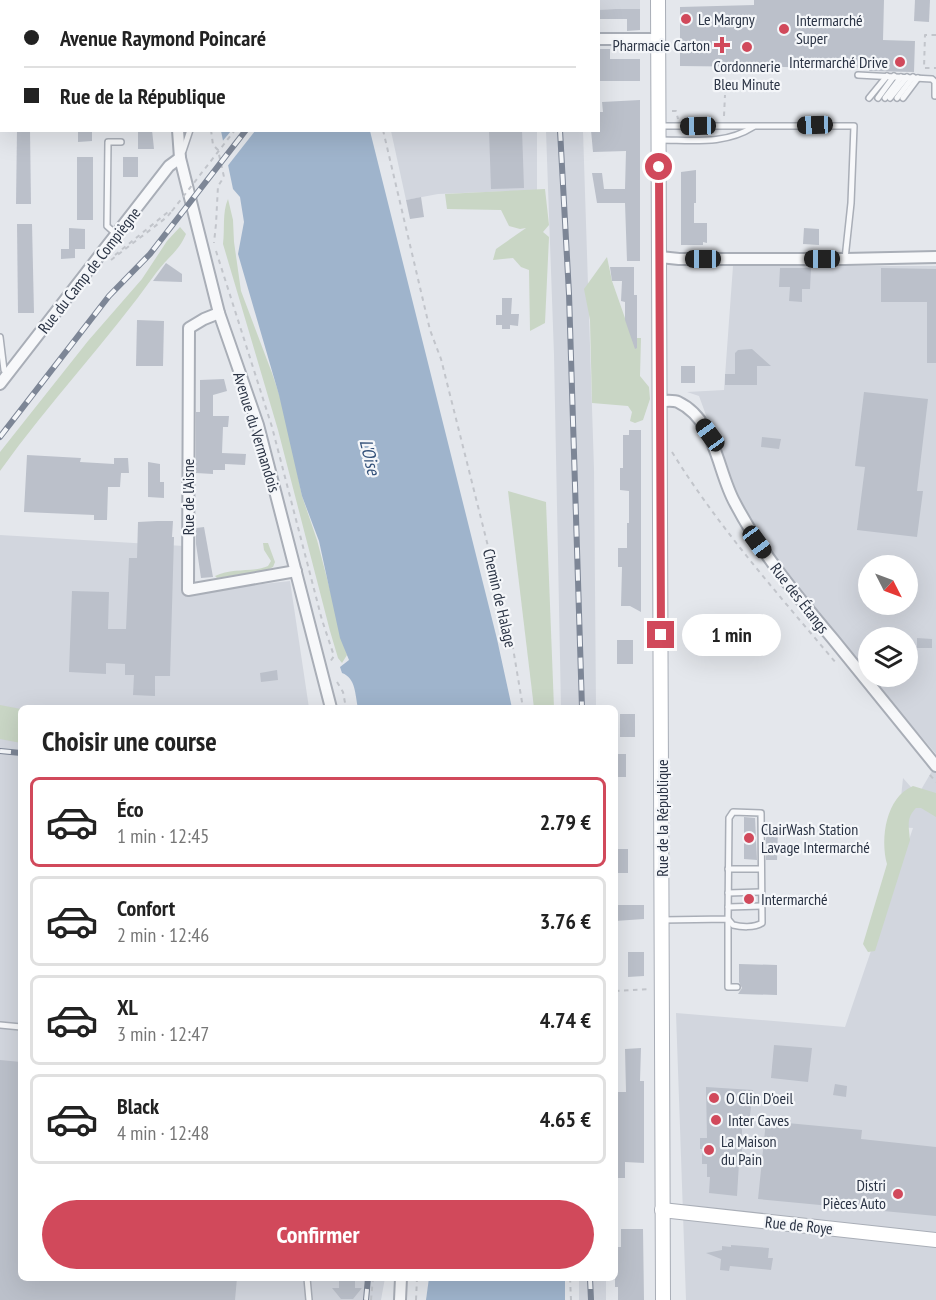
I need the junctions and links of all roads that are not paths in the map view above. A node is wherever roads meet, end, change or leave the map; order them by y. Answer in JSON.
{"nodes":[{"id":1,"x":658,"y":0,"type":"edge"},
{"id":2,"x":600,"y":39,"type":"edge"},
{"id":3,"x":658,"y":39,"type":"junction"},
{"id":4,"x":858,"y":75,"type":"dead end"},
{"id":5,"x":887,"y":76,"type":"junction"},
{"id":6,"x":907,"y":77,"type":"junction"},
{"id":7,"x":936,"y":96,"type":"edge"},
{"id":8,"x":869,"y":98,"type":"dead end"},
{"id":9,"x":878,"y":98,"type":"dead end"},
{"id":10,"x":753,"y":127,"type":"junction"},
{"id":11,"x":178,"y":132,"type":"edge"},
{"id":12,"x":189,"y":132,"type":"edge"},
{"id":13,"x":659,"y":133,"type":"junction"},
{"id":14,"x":121,"y":142,"type":"dead end"},
{"id":15,"x":180,"y":158,"type":"junction"},
{"id":16,"x":116,"y":234,"type":"junction"},
{"id":17,"x":660,"y":257,"type":"junction"},
{"id":18,"x":936,"y":257,"type":"edge"},
{"id":19,"x":845,"y":259,"type":"junction"},
{"id":20,"x":219,"y":313,"type":"junction"},
{"id":21,"x":0,"y":337,"type":"edge"},
{"id":22,"x":8,"y":374,"type":"junction"},
{"id":23,"x":0,"y":384,"type":"edge"},
{"id":24,"x":661,"y":401,"type":"junction"},
{"id":25,"x":296,"y":572,"type":"junction"},
{"id":26,"x":330,"y":705,"type":"edge"},
{"id":27,"x":936,"y":766,"type":"edge"},
{"id":28,"x":728,"y":869,"type":"junction"},
{"id":29,"x":761,"y":869,"type":"junction"},
{"id":30,"x":761,"y":892,"type":"junction"},
{"id":31,"x":728,"y":893,"type":"junction"},
{"id":32,"x":762,"y":906,"type":"junction"},
{"id":33,"x":728,"y":907,"type":"junction"},
{"id":34,"x":728,"y":919,"type":"junction"},
{"id":35,"x":662,"y":920,"type":"junction"},
{"id":36,"x":737,"y":987,"type":"dead end"},
{"id":37,"x":0,"y":1025,"type":"edge"},
{"id":38,"x":18,"y":1027,"type":"edge"},
{"id":39,"x":662,"y":1210,"type":"junction"},
{"id":40,"x":936,"y":1240,"type":"edge"},
{"id":41,"x":307,"y":1281,"type":"edge"},
{"id":42,"x":401,"y":1281,"type":"edge"},
{"id":43,"x":309,"y":1300,"type":"edge"},
{"id":44,"x":400,"y":1300,"type":"edge"},
{"id":45,"x":663,"y":1300,"type":"edge"}],
"edges":[{"from":1,"to":3,"type":"main road","name":"Rue de la République"},
{"from":2,"to":3,"type":"street"},
{"from":3,"to":13,"type":"main road","name":"Rue de la République"},
{"from":4,"to":5,"type":"lane"},
{"from":5,"to":6,"type":"lane"},
{"from":5,"to":8,"type":"lane"},
{"from":6,"to":6,"type":"lane"},
{"from":6,"to":7,"type":"lane"},
{"from":6,"to":9,"type":"lane"},
{"from":10,"to":13,"type":"lane"},
{"from":10,"to":13,"type":"lane"},
{"from":10,"to":19,"type":"lane"},
{"from":11,"to":15,"type":"street","name":"Avenue du Vermandois"},
{"from":12,"to":15,"type":"lane"},
{"from":13,"to":17,"type":"main road","name":"Rue de la République"},
{"from":14,"to":16,"type":"lane"},
{"from":15,"to":16,"type":"street","name":"Rue du Camp de Compiègne"},
{"from":15,"to":20,"type":"street","name":"Avenue du Vermandois"},
{"from":16,"to":22,"type":"street","name":"Rue du Camp de Compiègne"},
{"from":17,"to":19,"type":"street"},
{"from":17,"to":24,"type":"main road","name":"Rue de la République"},
{"from":18,"to":19,"type":"street"},
{"from":20,"to":25,"type":"street","name":"Avenue du Vermandois"},
{"from":20,"to":25,"type":"street","name":"Rue de l'Aisne"},
{"from":21,"to":22,"type":"lane"},
{"from":22,"to":23,"type":"street","name":"Rue du Camp de Compiègne"},
{"from":24,"to":27,"type":"street","name":"Rue des Étangs"},
{"from":24,"to":35,"type":"main road","name":"Rue de la République"},
{"from":25,"to":26,"type":"street","name":"Avenue du Vermandois"},
{"from":28,"to":29,"type":"lane"},
{"from":28,"to":29,"type":"lane"},
{"from":28,"to":31,"type":"lane"},
{"from":29,"to":30,"type":"lane"},
{"from":30,"to":31,"type":"lane"},
{"from":30,"to":32,"type":"lane"},
{"from":31,"to":33,"type":"lane"},
{"from":32,"to":33,"type":"lane"},
{"from":32,"to":34,"type":"lane"},
{"from":33,"to":34,"type":"lane"},
{"from":34,"to":35,"type":"lane"},
{"from":34,"to":36,"type":"lane"},
{"from":35,"to":39,"type":"main road","name":"Rue de la République"},
{"from":37,"to":38,"type":"lane"},
{"from":39,"to":40,"type":"main road","name":"Rue de Roye"},
{"from":39,"to":45,"type":"main road","name":"Rue de la République"},
{"from":41,"to":43,"type":"lane"},
{"from":42,"to":44,"type":"street"}]}
